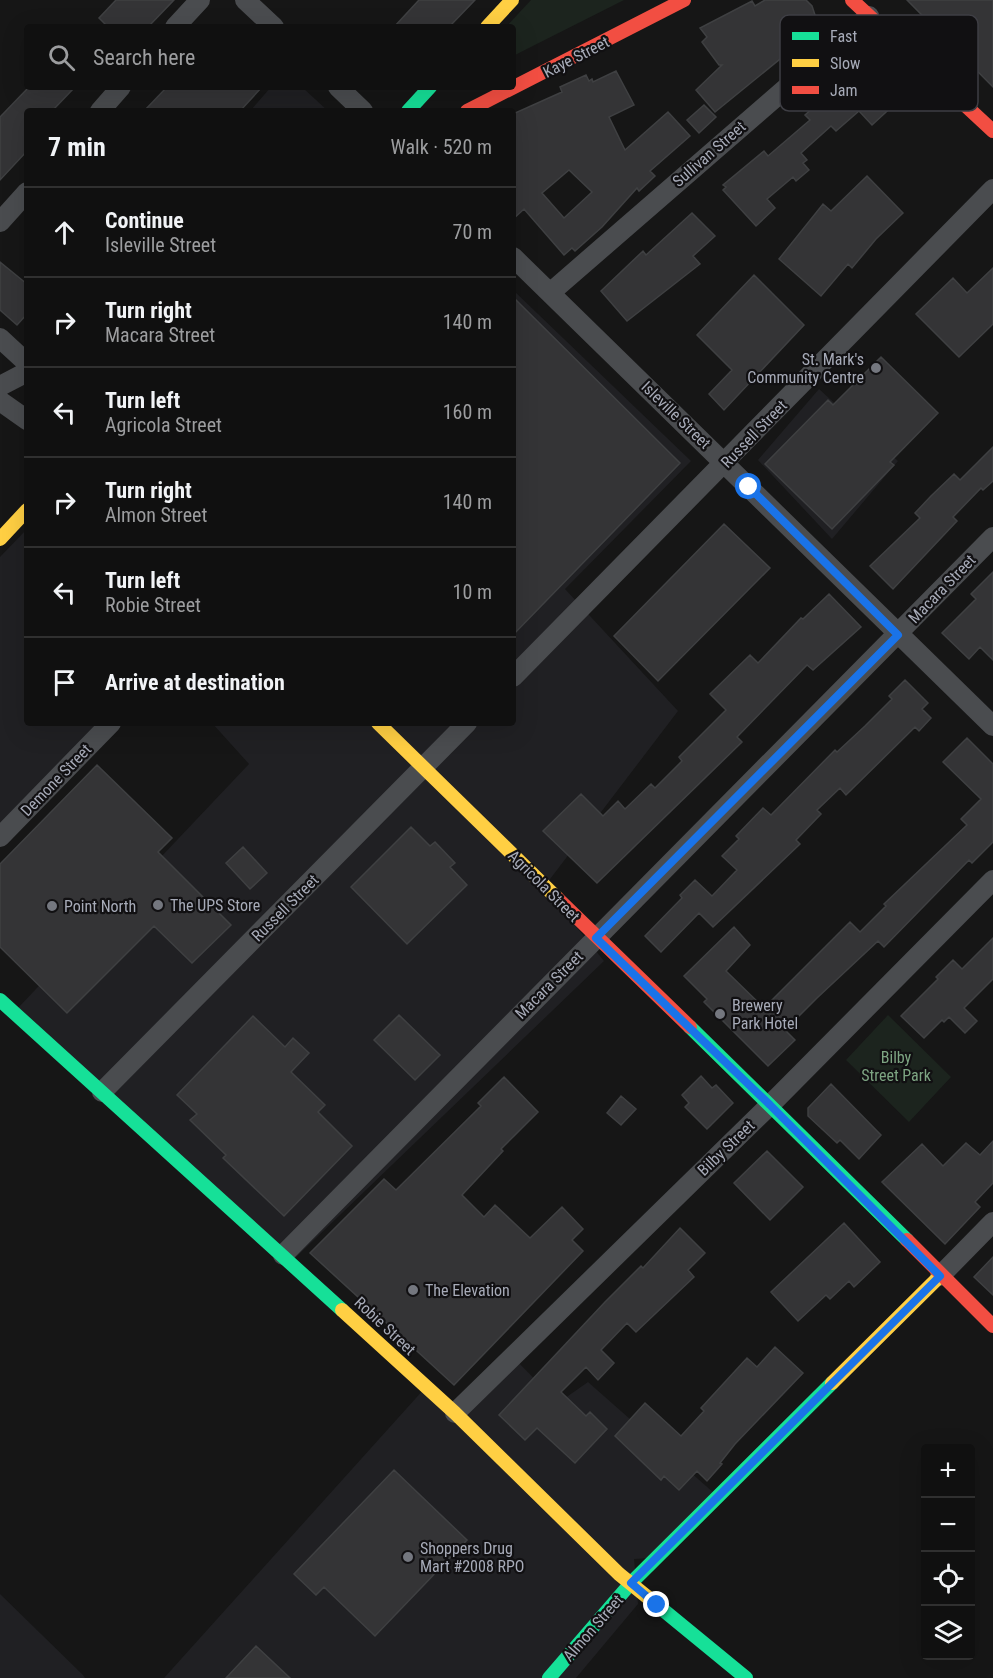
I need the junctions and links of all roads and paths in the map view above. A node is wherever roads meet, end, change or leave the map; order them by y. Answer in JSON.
{"nodes":[{"id":1,"x":200,"y":0,"type":"edge"},
{"id":2,"x":245,"y":0,"type":"edge"},
{"id":3,"x":512,"y":0,"type":"edge"},
{"id":4,"x":684,"y":0,"type":"edge"},
{"id":5,"x":852,"y":0,"type":"edge"},
{"id":6,"x":868,"y":15,"type":"edge"},
{"id":7,"x":179,"y":24,"type":"edge"},
{"id":8,"x":271,"y":24,"type":"edge"},
{"id":9,"x":490,"y":24,"type":"edge"},
{"id":10,"x":516,"y":86,"type":"edge"},
{"id":11,"x":118,"y":90,"type":"edge"},
{"id":12,"x":341,"y":90,"type":"edge"},
{"id":13,"x":427,"y":90,"type":"edge"},
{"id":14,"x":508,"y":90,"type":"edge"},
{"id":15,"x":780,"y":93,"type":"edge"},
{"id":16,"x":103,"y":108,"type":"edge"},
{"id":17,"x":360,"y":108,"type":"edge"},
{"id":18,"x":411,"y":108,"type":"edge"},
{"id":19,"x":473,"y":108,"type":"edge"},
{"id":20,"x":971,"y":111,"type":"edge"},
{"id":21,"x":993,"y":131,"type":"edge"},
{"id":22,"x":993,"y":189,"type":"edge"},
{"id":23,"x":24,"y":195,"type":"edge"},
{"id":24,"x":0,"y":222,"type":"edge"},
{"id":25,"x":516,"y":260,"type":"edge"},
{"id":26,"x":550,"y":292,"type":"junction"},
{"id":27,"x":0,"y":338,"type":"edge"},
{"id":28,"x":24,"y":360,"type":"edge"},
{"id":29,"x":24,"y":374,"type":"edge"},
{"id":30,"x":0,"y":386,"type":"edge"},
{"id":31,"x":0,"y":401,"type":"edge"},
{"id":32,"x":24,"y":418,"type":"edge"},
{"id":33,"x":725,"y":463,"type":"junction"},
{"id":34,"x":24,"y":513,"type":"edge"},
{"id":35,"x":993,"y":537,"type":"edge"},
{"id":36,"x":0,"y":539,"type":"edge"},
{"id":37,"x":898,"y":635,"type":"junction"},
{"id":38,"x":516,"y":674,"type":"edge"},
{"id":39,"x":108,"y":726,"type":"edge"},
{"id":40,"x":381,"y":726,"type":"edge"},
{"id":41,"x":464,"y":726,"type":"edge"},
{"id":42,"x":993,"y":726,"type":"edge"},
{"id":43,"x":423,"y":767,"type":"junction"},
{"id":44,"x":0,"y":837,"type":"edge"},
{"id":45,"x":993,"y":880,"type":"edge"},
{"id":46,"x":596,"y":938,"type":"junction"},
{"id":47,"x":0,"y":1000,"type":"edge"},
{"id":48,"x":102,"y":1092,"type":"junction"},
{"id":49,"x":770,"y":1105,"type":"junction"},
{"id":50,"x":993,"y":1222,"type":"edge"},
{"id":51,"x":283,"y":1255,"type":"junction"},
{"id":52,"x":940,"y":1276,"type":"junction"},
{"id":53,"x":993,"y":1326,"type":"edge"},
{"id":54,"x":455,"y":1413,"type":"junction"},
{"id":55,"x":631,"y":1583,"type":"junction"},
{"id":56,"x":549,"y":1678,"type":"edge"},
{"id":57,"x":746,"y":1678,"type":"edge"}],
"edges":[{"from":1,"to":7,"type":"street"},
{"from":2,"to":8,"type":"street"},
{"from":3,"to":9,"type":"main road"},
{"from":4,"to":10,"type":"main road","name":"Kaye Street"},
{"from":5,"to":6,"type":"main road"},
{"from":11,"to":16,"type":"street"},
{"from":12,"to":17,"type":"street"},
{"from":13,"to":18,"type":"main road"},
{"from":14,"to":19,"type":"main road","name":"Kaye Street"},
{"from":15,"to":26,"type":"street","name":"Sullivan Street"},
{"from":20,"to":21,"type":"main road"},
{"from":22,"to":33,"type":"street","name":"Russell Street"},
{"from":23,"to":24,"type":"street"},
{"from":25,"to":26,"type":"street","name":"Isleville Street"},
{"from":26,"to":33,"type":"street","name":"Isleville Street"},
{"from":27,"to":28,"type":"street"},
{"from":29,"to":30,"type":"street"},
{"from":31,"to":32,"type":"street"},
{"from":33,"to":37,"type":"street","name":"Isleville Street"},
{"from":33,"to":38,"type":"street","name":"Russell Street"},
{"from":34,"to":36,"type":"main road"},
{"from":35,"to":37,"type":"street","name":"Macara Street"},
{"from":37,"to":42,"type":"street","name":"Isleville Street"},
{"from":37,"to":46,"type":"street","name":"Macara Street"},
{"from":39,"to":44,"type":"street","name":"Demone Street"},
{"from":40,"to":43,"type":"main road","name":"Agricola Street"},
{"from":41,"to":43,"type":"street","name":"Russell Street"},
{"from":43,"to":46,"type":"main road","name":"Agricola Street"},
{"from":43,"to":48,"type":"street","name":"Russell Street"},
{"from":45,"to":49,"type":"street","name":"Bilby Street"},
{"from":46,"to":49,"type":"main road","name":"Agricola Street"},
{"from":46,"to":51,"type":"street","name":"Macara Street"},
{"from":47,"to":48,"type":"main road","name":"Robie Street"},
{"from":48,"to":51,"type":"main road","name":"Robie Street"},
{"from":49,"to":52,"type":"main road","name":"Agricola Street"},
{"from":49,"to":54,"type":"street","name":"Bilby Street"},
{"from":50,"to":52,"type":"street","name":"Almon Street"},
{"from":51,"to":54,"type":"main road","name":"Robie Street"},
{"from":52,"to":53,"type":"main road","name":"Agricola Street"},
{"from":52,"to":55,"type":"main road","name":"Almon Street"},
{"from":54,"to":55,"type":"main road","name":"Robie Street"},
{"from":55,"to":56,"type":"main road","name":"Almon Street"},
{"from":55,"to":57,"type":"main road","name":"Robie Street"}]}
